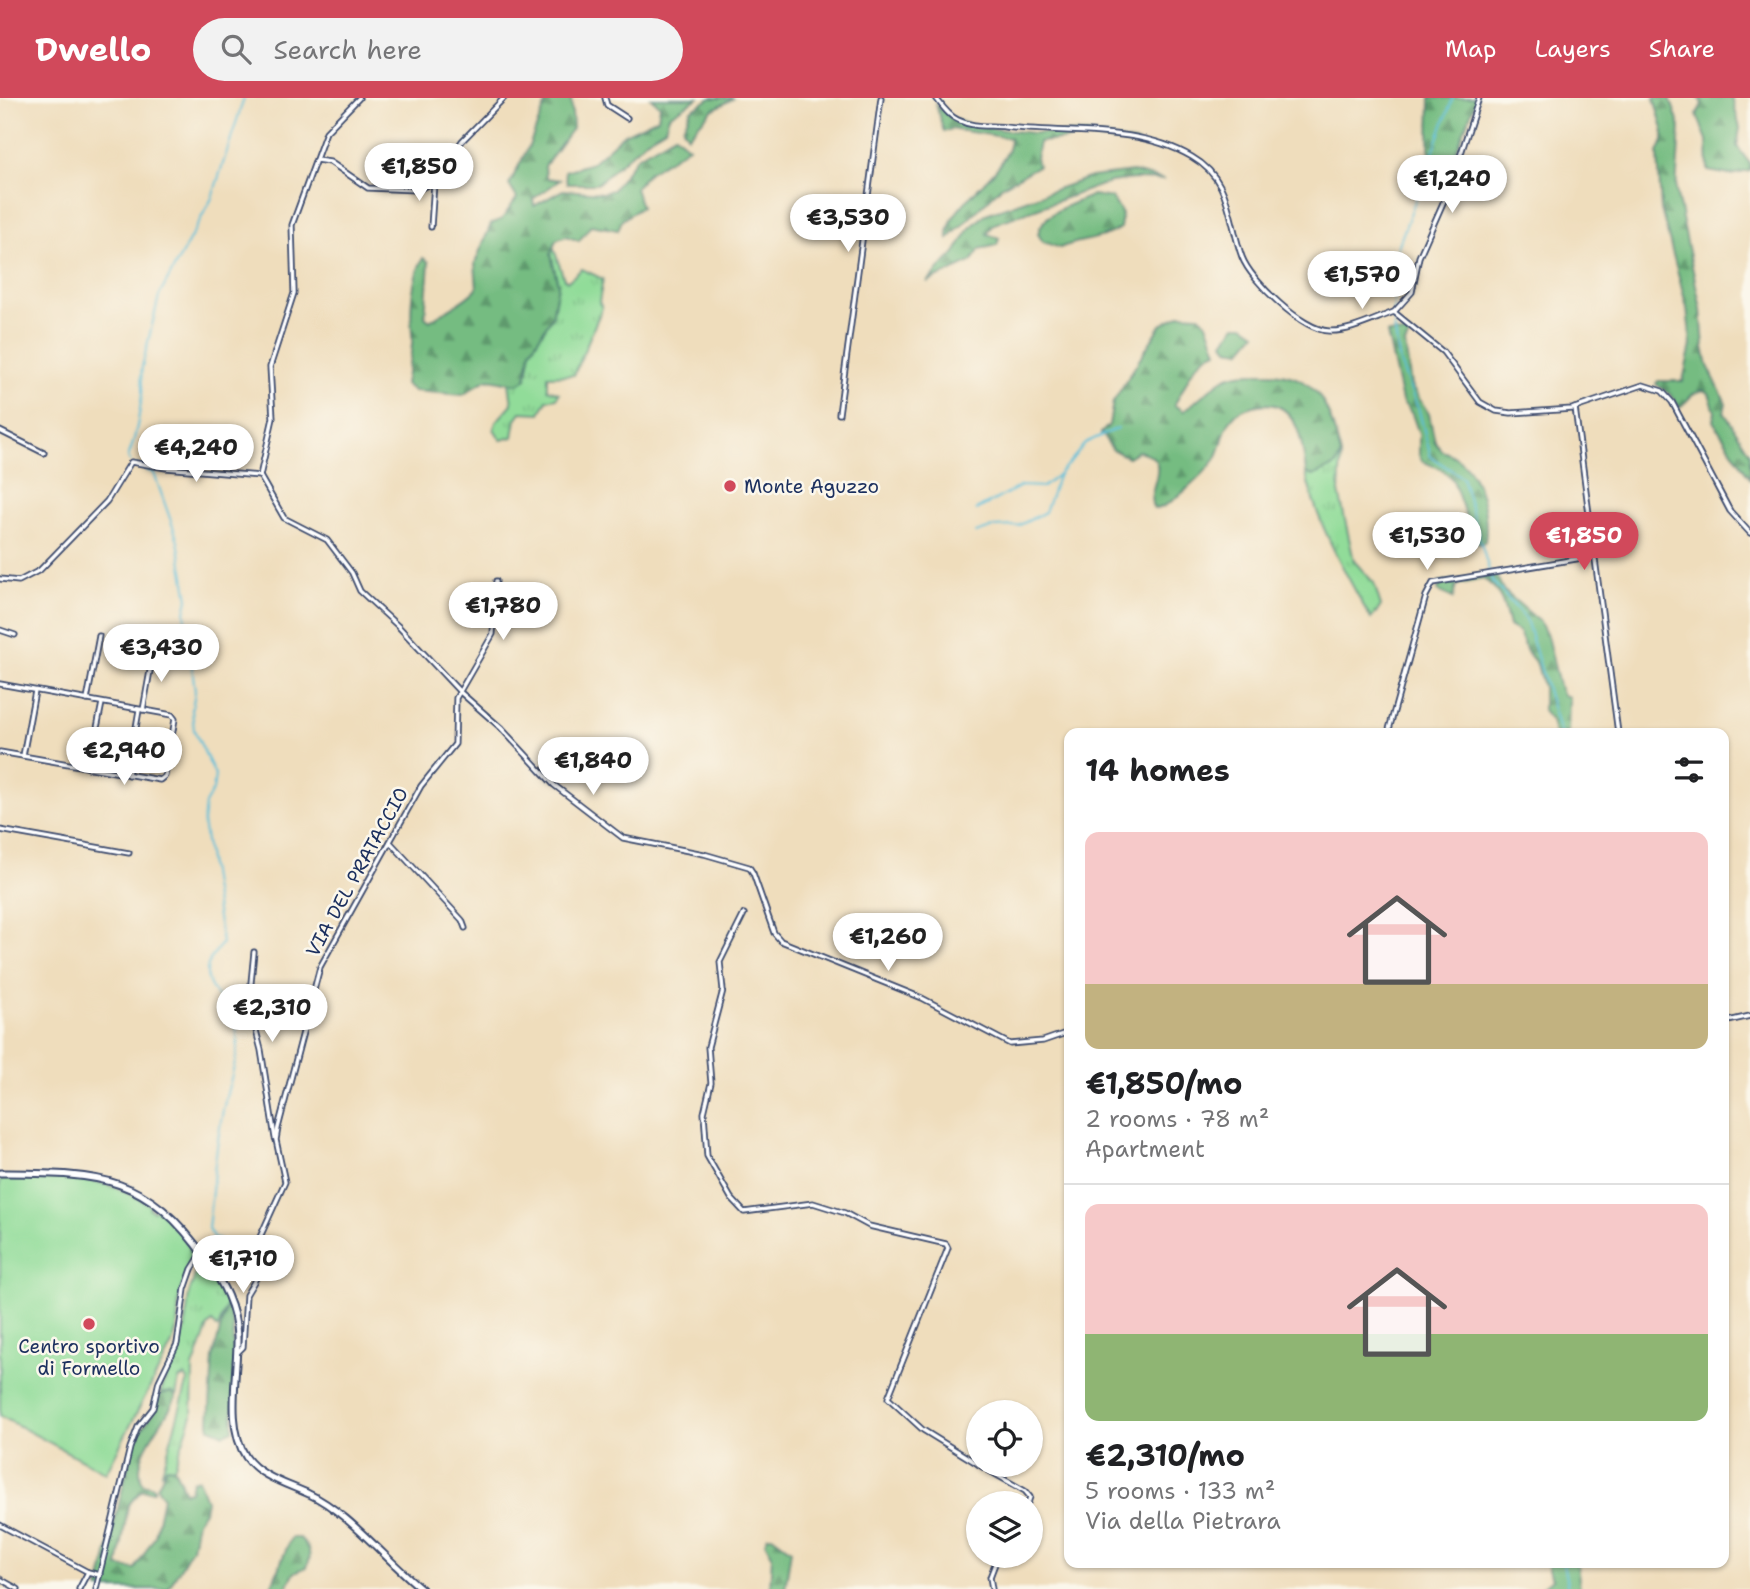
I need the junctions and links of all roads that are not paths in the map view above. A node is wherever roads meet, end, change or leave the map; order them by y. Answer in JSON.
{"nodes":[{"id":1,"x":359,"y":98,"type":"edge"},
{"id":2,"x":503,"y":98,"type":"edge"},
{"id":3,"x":605,"y":98,"type":"edge"},
{"id":4,"x":881,"y":98,"type":"edge"},
{"id":5,"x":936,"y":98,"type":"edge"},
{"id":6,"x":1479,"y":98,"type":"edge"},
{"id":7,"x":627,"y":118,"type":"dead end"},
{"id":8,"x":316,"y":160,"type":"junction"},
{"id":9,"x":435,"y":181,"type":"junction"},
{"id":10,"x":431,"y":228,"type":"dead end"},
{"id":11,"x":1394,"y":312,"type":"junction"},
{"id":12,"x":1575,"y":408,"type":"junction"},
{"id":13,"x":839,"y":414,"type":"dead end"},
{"id":14,"x":0,"y":431,"type":"edge"},
{"id":15,"x":44,"y":453,"type":"dead end"},
{"id":16,"x":260,"y":476,"type":"junction"},
{"id":17,"x":1750,"y":533,"type":"edge"},
{"id":18,"x":1594,"y":556,"type":"junction"},
{"id":19,"x":0,"y":579,"type":"edge"},
{"id":20,"x":496,"y":581,"type":"dead end"},
{"id":21,"x":0,"y":630,"type":"edge"},
{"id":22,"x":15,"y":635,"type":"dead end"},
{"id":23,"x":99,"y":636,"type":"dead end"},
{"id":24,"x":153,"y":654,"type":"dead end"},
{"id":25,"x":0,"y":684,"type":"edge"},
{"id":26,"x":35,"y":691,"type":"junction"},
{"id":27,"x":459,"y":691,"type":"junction"},
{"id":28,"x":87,"y":700,"type":"junction"},
{"id":29,"x":102,"y":703,"type":"junction"},
{"id":30,"x":141,"y":710,"type":"junction"},
{"id":31,"x":1389,"y":728,"type":"edge"},
{"id":32,"x":1617,"y":728,"type":"edge"},
{"id":33,"x":0,"y":752,"type":"edge"},
{"id":34,"x":23,"y":756,"type":"junction"},
{"id":35,"x":89,"y":768,"type":"junction"},
{"id":36,"x":128,"y":775,"type":"junction"},
{"id":37,"x":0,"y":830,"type":"edge"},
{"id":38,"x":390,"y":842,"type":"junction"},
{"id":39,"x":129,"y":853,"type":"dead end"},
{"id":40,"x":744,"y":914,"type":"dead end"},
{"id":41,"x":465,"y":928,"type":"dead end"},
{"id":42,"x":254,"y":953,"type":"dead end"},
{"id":43,"x":1750,"y":1016,"type":"edge"},
{"id":44,"x":1729,"y":1021,"type":"edge"},
{"id":45,"x":1064,"y":1033,"type":"edge"},
{"id":46,"x":276,"y":1140,"type":"junction"},
{"id":47,"x":0,"y":1173,"type":"edge"},
{"id":48,"x":202,"y":1253,"type":"junction"},
{"id":49,"x":237,"y":1352,"type":"junction"},
{"id":50,"x":966,"y":1457,"type":"edge"},
{"id":51,"x":1000,"y":1477,"type":"edge"},
{"id":52,"x":1025,"y":1491,"type":"edge"},
{"id":53,"x":0,"y":1525,"type":"edge"},
{"id":54,"x":993,"y":1568,"type":"edge"},
{"id":55,"x":88,"y":1572,"type":"junction"},
{"id":56,"x":100,"y":1575,"type":"junction"},
{"id":57,"x":0,"y":1579,"type":"edge"},
{"id":58,"x":19,"y":1589,"type":"edge"},
{"id":59,"x":79,"y":1589,"type":"edge"},
{"id":60,"x":96,"y":1589,"type":"edge"},
{"id":61,"x":422,"y":1589,"type":"edge"},
{"id":62,"x":992,"y":1589,"type":"edge"}],
"edges":[{"from":1,"to":8,"type":"street"},
{"from":2,"to":9,"type":"street"},
{"from":3,"to":7,"type":"street"},
{"from":4,"to":13,"type":"street"},
{"from":5,"to":11,"type":"street"},
{"from":6,"to":11,"type":"street"},
{"from":8,"to":9,"type":"street"},
{"from":8,"to":16,"type":"street"},
{"from":9,"to":10,"type":"street"},
{"from":11,"to":12,"type":"street"},
{"from":12,"to":17,"type":"street"},
{"from":12,"to":18,"type":"street"},
{"from":14,"to":15,"type":"street"},
{"from":16,"to":19,"type":"street"},
{"from":16,"to":27,"type":"street"},
{"from":18,"to":31,"type":"street"},
{"from":18,"to":32,"type":"street"},
{"from":20,"to":27,"type":"street"},
{"from":21,"to":22,"type":"street"},
{"from":23,"to":28,"type":"street"},
{"from":24,"to":30,"type":"street"},
{"from":25,"to":26,"type":"street"},
{"from":26,"to":28,"type":"street"},
{"from":26,"to":34,"type":"street"},
{"from":27,"to":38,"type":"street","name":"VIA DEL PRATACCIO"},
{"from":27,"to":45,"type":"street"},
{"from":28,"to":29,"type":"street"},
{"from":29,"to":30,"type":"street"},
{"from":29,"to":35,"type":"street"},
{"from":30,"to":36,"type":"street"},
{"from":30,"to":36,"type":"street"},
{"from":33,"to":34,"type":"street"},
{"from":34,"to":35,"type":"street"},
{"from":35,"to":36,"type":"street"},
{"from":37,"to":39,"type":"street"},
{"from":38,"to":41,"type":"street"},
{"from":38,"to":46,"type":"street","name":"VIA DEL PRATACCIO"},
{"from":40,"to":50,"type":"street"},
{"from":42,"to":46,"type":"street"},
{"from":43,"to":44,"type":"street"},
{"from":46,"to":49,"type":"street","name":"VIA DEL PRATACCIO"},
{"from":47,"to":48,"type":"street"},
{"from":48,"to":49,"type":"street"},
{"from":48,"to":56,"type":"street"},
{"from":49,"to":61,"type":"street"},
{"from":51,"to":52,"type":"street"},
{"from":53,"to":55,"type":"street"},
{"from":54,"to":62,"type":"street"},
{"from":55,"to":56,"type":"street"},
{"from":55,"to":59,"type":"street"},
{"from":56,"to":60,"type":"street"},
{"from":57,"to":58,"type":"street"}]}
